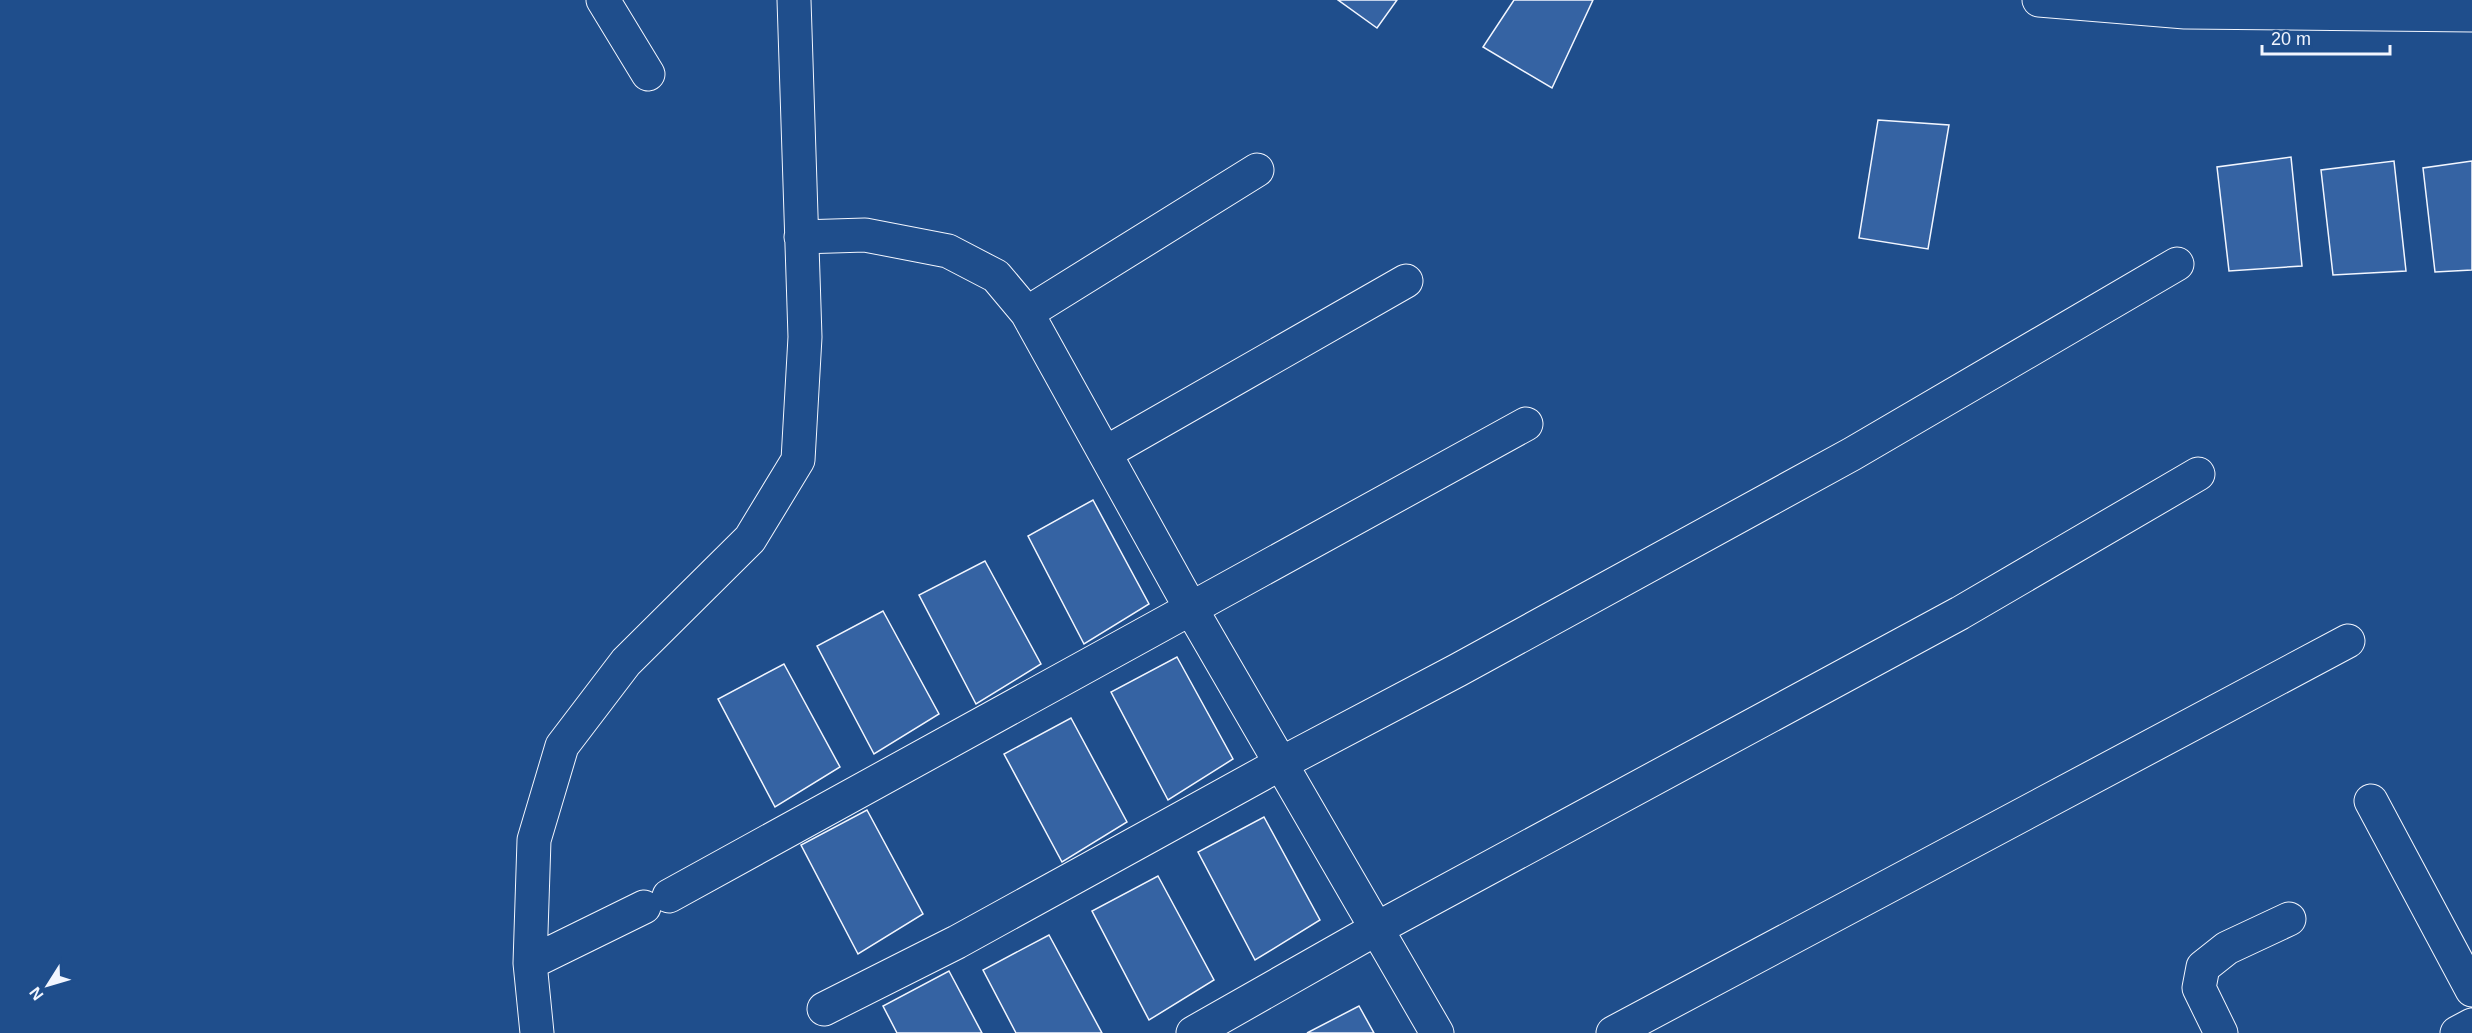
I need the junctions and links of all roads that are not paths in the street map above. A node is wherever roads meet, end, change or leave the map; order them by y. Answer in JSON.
{"nodes":[{"id":1,"x":603,"y":0,"type":"edge"},
{"id":2,"x":794,"y":0,"type":"edge"},
{"id":3,"x":2039,"y":0,"type":"edge"},
{"id":4,"x":2311,"y":7,"type":"edge"},
{"id":5,"x":2472,"y":15,"type":"edge"},
{"id":6,"x":648,"y":74,"type":"dead end"},
{"id":7,"x":1257,"y":170,"type":"dead end"},
{"id":8,"x":801,"y":237,"type":"junction"},
{"id":9,"x":2177,"y":264,"type":"dead end"},
{"id":10,"x":1407,"y":281,"type":"dead end"},
{"id":11,"x":1028,"y":313,"type":"junction"},
{"id":12,"x":1526,"y":424,"type":"dead end"},
{"id":13,"x":1105,"y":453,"type":"junction"},
{"id":14,"x":2198,"y":474,"type":"dead end"},
{"id":15,"x":1190,"y":608,"type":"junction"},
{"id":16,"x":2348,"y":641,"type":"dead end"},
{"id":17,"x":1280,"y":764,"type":"junction"},
{"id":18,"x":2371,"y":801,"type":"dead end"},
{"id":19,"x":2289,"y":919,"type":"dead end"},
{"id":20,"x":1376,"y":929,"type":"junction"},
{"id":21,"x":530,"y":963,"type":"junction"},
{"id":22,"x":2472,"y":990,"type":"edge"},
{"id":23,"x":824,"y":1009,"type":"dead end"},
{"id":24,"x":2472,"y":1025,"type":"edge"},
{"id":25,"x":537,"y":1033,"type":"edge"},
{"id":26,"x":1192,"y":1033,"type":"edge"},
{"id":27,"x":1437,"y":1033,"type":"edge"},
{"id":28,"x":1613,"y":1033,"type":"edge"},
{"id":29,"x":2222,"y":1033,"type":"edge"},
{"id":30,"x":2457,"y":1033,"type":"edge"}],
"edges":[{"from":1,"to":6,"type":"street"},
{"from":2,"to":8,"type":"street"},
{"from":3,"to":4,"type":"street"},
{"from":4,"to":5,"type":"street"},
{"from":7,"to":11,"type":"street"},
{"from":8,"to":11,"type":"street"},
{"from":8,"to":21,"type":"street"},
{"from":9,"to":17,"type":"street"},
{"from":10,"to":13,"type":"street"},
{"from":11,"to":13,"type":"street"},
{"from":12,"to":15,"type":"street"},
{"from":13,"to":15,"type":"street"},
{"from":14,"to":20,"type":"street"},
{"from":15,"to":17,"type":"street"},
{"from":15,"to":21,"type":"street"},
{"from":16,"to":28,"type":"street"},
{"from":17,"to":20,"type":"street"},
{"from":17,"to":23,"type":"street"},
{"from":18,"to":22,"type":"street"},
{"from":19,"to":29,"type":"street"},
{"from":20,"to":26,"type":"street"},
{"from":20,"to":27,"type":"street"},
{"from":21,"to":25,"type":"street"},
{"from":24,"to":30,"type":"street"}]}
